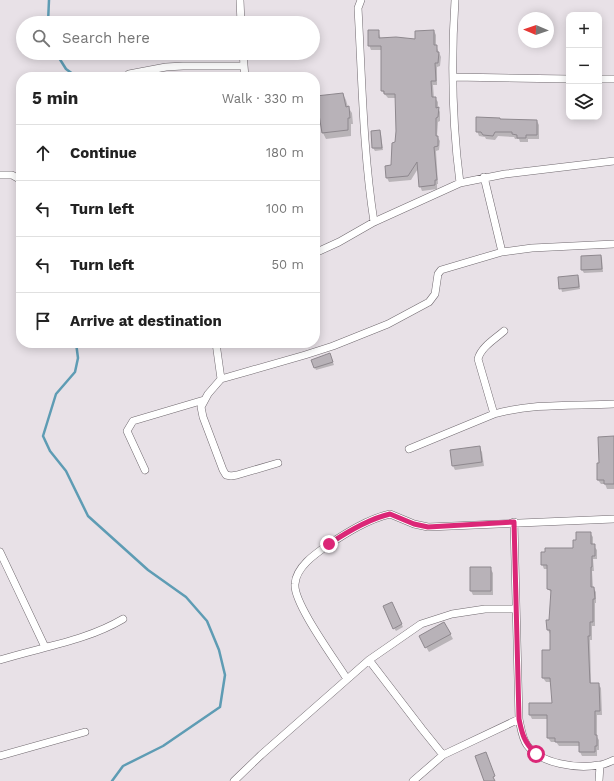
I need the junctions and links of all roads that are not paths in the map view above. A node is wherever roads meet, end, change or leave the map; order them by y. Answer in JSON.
{"nodes":[{"id":1,"x":240,"y":0,"type":"edge"},
{"id":2,"x":361,"y":0,"type":"edge"},
{"id":3,"x":455,"y":0,"type":"edge"},
{"id":4,"x":241,"y":16,"type":"edge"},
{"id":5,"x":244,"y":60,"type":"edge"},
{"id":6,"x":244,"y":66,"type":"junction"},
{"id":7,"x":141,"y":72,"type":"edge"},
{"id":8,"x":245,"y":72,"type":"edge"},
{"id":9,"x":453,"y":77,"type":"junction"},
{"id":10,"x":566,"y":79,"type":"edge"},
{"id":11,"x":602,"y":79,"type":"edge"},
{"id":12,"x":614,"y":79,"type":"edge"},
{"id":13,"x":614,"y":161,"type":"edge"},
{"id":14,"x":0,"y":175,"type":"edge"},
{"id":15,"x":484,"y":177,"type":"junction"},
{"id":16,"x":16,"y":178,"type":"edge"},
{"id":17,"x":460,"y":183,"type":"junction"},
{"id":18,"x":374,"y":222,"type":"junction"},
{"id":19,"x":614,"y":244,"type":"edge"},
{"id":20,"x":320,"y":251,"type":"edge"},
{"id":21,"x":502,"y":252,"type":"junction"},
{"id":22,"x":504,"y":331,"type":"dead end"},
{"id":23,"x":217,"y":348,"type":"edge"},
{"id":24,"x":221,"y":379,"type":"junction"},
{"id":25,"x":204,"y":400,"type":"junction"},
{"id":26,"x":614,"y":404,"type":"edge"},
{"id":27,"x":494,"y":414,"type":"junction"},
{"id":28,"x":409,"y":449,"type":"dead end"},
{"id":29,"x":278,"y":463,"type":"dead end"},
{"id":30,"x":145,"y":470,"type":"dead end"},
{"id":31,"x":614,"y":519,"type":"edge"},
{"id":32,"x":514,"y":522,"type":"junction"},
{"id":33,"x":0,"y":552,"type":"edge"},
{"id":34,"x":515,"y":609,"type":"junction"},
{"id":35,"x":122,"y":619,"type":"dead end"},
{"id":36,"x":45,"y":647,"type":"junction"},
{"id":37,"x":0,"y":660,"type":"edge"},
{"id":38,"x":369,"y":660,"type":"junction"},
{"id":39,"x":348,"y":679,"type":"junction"},
{"id":40,"x":519,"y":719,"type":"junction"},
{"id":41,"x":85,"y":732,"type":"dead end"},
{"id":42,"x":443,"y":755,"type":"junction"},
{"id":43,"x":0,"y":756,"type":"edge"},
{"id":44,"x":614,"y":760,"type":"edge"},
{"id":45,"x":600,"y":765,"type":"junction"},
{"id":46,"x":234,"y":781,"type":"edge"},
{"id":47,"x":414,"y":781,"type":"edge"},
{"id":48,"x":599,"y":781,"type":"edge"}],
"edges":[{"from":1,"to":4,"type":"street"},
{"from":2,"to":18,"type":"street"},
{"from":3,"to":9,"type":"street"},
{"from":5,"to":6,"type":"street"},
{"from":6,"to":7,"type":"street"},
{"from":6,"to":8,"type":"street"},
{"from":9,"to":10,"type":"street"},
{"from":9,"to":17,"type":"street"},
{"from":11,"to":12,"type":"street"},
{"from":13,"to":15,"type":"street"},
{"from":14,"to":16,"type":"street"},
{"from":15,"to":17,"type":"street"},
{"from":15,"to":21,"type":"street"},
{"from":17,"to":18,"type":"street"},
{"from":18,"to":20,"type":"street"},
{"from":19,"to":21,"type":"street"},
{"from":21,"to":24,"type":"street"},
{"from":22,"to":27,"type":"street"},
{"from":23,"to":24,"type":"street"},
{"from":24,"to":25,"type":"street"},
{"from":25,"to":29,"type":"street"},
{"from":25,"to":30,"type":"street"},
{"from":26,"to":27,"type":"street"},
{"from":27,"to":28,"type":"street"},
{"from":31,"to":32,"type":"street"},
{"from":32,"to":34,"type":"street"},
{"from":32,"to":39,"type":"street"},
{"from":33,"to":36,"type":"street"},
{"from":34,"to":38,"type":"street"},
{"from":34,"to":40,"type":"street"},
{"from":35,"to":36,"type":"street"},
{"from":36,"to":37,"type":"street"},
{"from":38,"to":39,"type":"street"},
{"from":38,"to":42,"type":"street"},
{"from":39,"to":46,"type":"street"},
{"from":40,"to":42,"type":"street"},
{"from":40,"to":45,"type":"street"},
{"from":41,"to":43,"type":"street"},
{"from":42,"to":47,"type":"street"},
{"from":44,"to":45,"type":"street"},
{"from":45,"to":48,"type":"street"}]}
